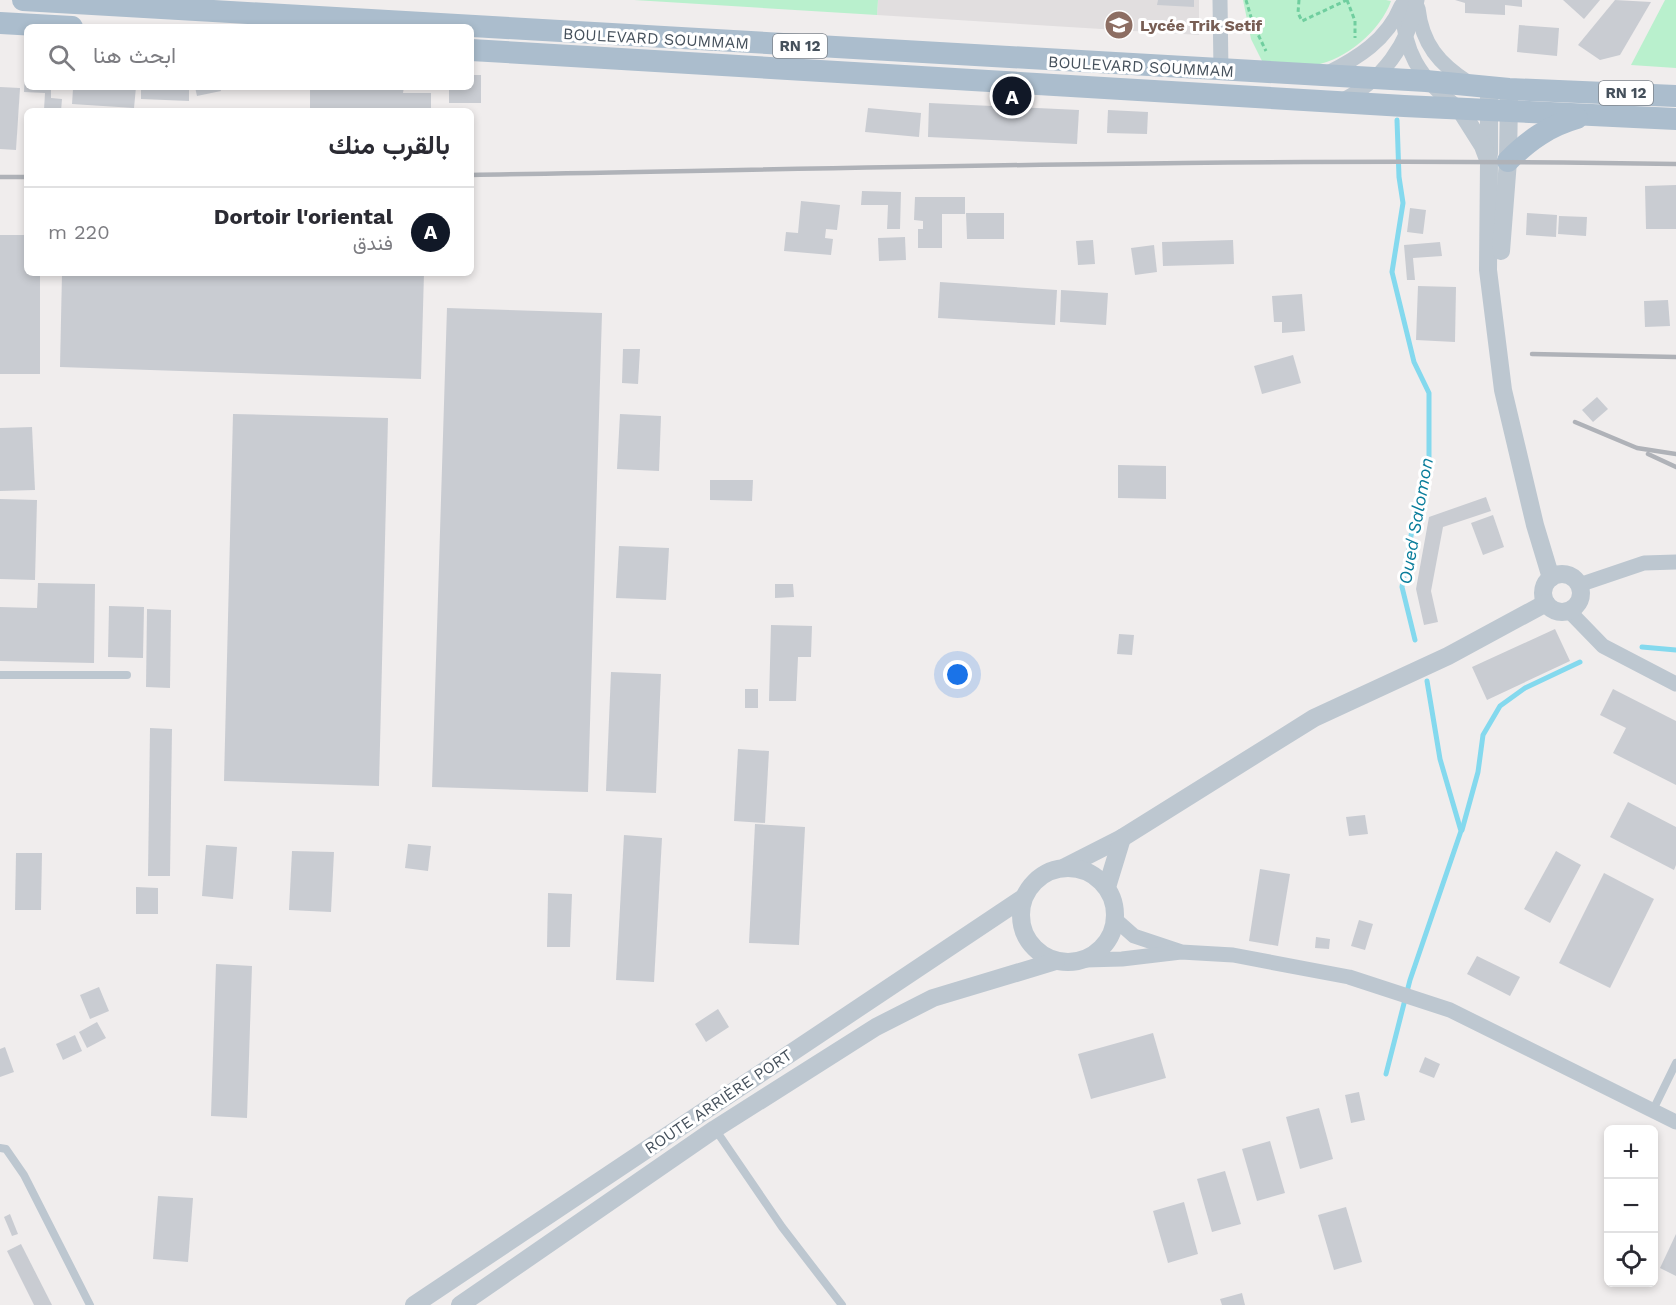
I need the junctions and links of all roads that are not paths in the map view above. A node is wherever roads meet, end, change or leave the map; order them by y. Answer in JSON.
{"nodes":[{"id":1,"x":23,"y":0,"type":"edge"},
{"id":2,"x":1220,"y":0,"type":"edge"},
{"id":3,"x":1404,"y":0,"type":"edge"},
{"id":4,"x":1417,"y":0,"type":"edge"},
{"id":5,"x":0,"y":23,"type":"edge"},
{"id":6,"x":24,"y":24,"type":"edge"},
{"id":7,"x":428,"y":24,"type":"edge"},
{"id":8,"x":474,"y":27,"type":"edge"},
{"id":9,"x":1405,"y":35,"type":"junction"},
{"id":10,"x":474,"y":50,"type":"edge"},
{"id":11,"x":1221,"y":71,"type":"junction"},
{"id":12,"x":1321,"y":76,"type":"junction"},
{"id":13,"x":1375,"y":78,"type":"junction"},
{"id":14,"x":1426,"y":81,"type":"junction"},
{"id":15,"x":1676,"y":96,"type":"edge"},
{"id":16,"x":1494,"y":97,"type":"junction"},
{"id":17,"x":1341,"y":101,"type":"junction"},
{"id":18,"x":1459,"y":108,"type":"junction"},
{"id":19,"x":1581,"y":115,"type":"junction"},
{"id":20,"x":1676,"y":119,"type":"edge"},
{"id":21,"x":1498,"y":161,"type":"junction"},
{"id":22,"x":1676,"y":562,"type":"edge"},
{"id":23,"x":1551,"y":578,"type":"junction"},
{"id":24,"x":1579,"y":585,"type":"junction"},
{"id":25,"x":1546,"y":603,"type":"junction"},
{"id":26,"x":1569,"y":611,"type":"junction"},
{"id":27,"x":0,"y":675,"type":"edge"},
{"id":28,"x":127,"y":675,"type":"dead end"},
{"id":29,"x":1676,"y":684,"type":"edge"},
{"id":30,"x":1122,"y":838,"type":"junction"},
{"id":31,"x":1065,"y":867,"type":"junction"},
{"id":32,"x":1107,"y":887,"type":"junction"},
{"id":33,"x":1023,"y":898,"type":"junction"},
{"id":34,"x":1116,"y":920,"type":"junction"},
{"id":35,"x":1181,"y":952,"type":"junction"},
{"id":36,"x":1085,"y":960,"type":"junction"},
{"id":37,"x":1056,"y":961,"type":"junction"},
{"id":38,"x":1676,"y":1063,"type":"edge"},
{"id":39,"x":1653,"y":1110,"type":"junction"},
{"id":40,"x":1676,"y":1122,"type":"edge"},
{"id":41,"x":716,"y":1129,"type":"junction"},
{"id":42,"x":0,"y":1149,"type":"edge"},
{"id":43,"x":90,"y":1305,"type":"edge"},
{"id":44,"x":414,"y":1305,"type":"edge"},
{"id":45,"x":460,"y":1305,"type":"edge"},
{"id":46,"x":842,"y":1305,"type":"edge"}],
"edges":[{"from":1,"to":7,"type":"main road","name":"BOULEVARD SOUMMAM","number":"RN 12"},
{"from":2,"to":11,"type":"street"},
{"from":3,"to":9,"type":"street"},
{"from":3,"to":12,"type":"street"},
{"from":4,"to":9,"type":"street"},
{"from":4,"to":16,"type":"street"},
{"from":5,"to":6,"type":"main road"},
{"from":8,"to":11,"type":"main road","name":"BOULEVARD SOUMMAM","number":"RN 12"},
{"from":9,"to":13,"type":"street"},
{"from":9,"to":14,"type":"street"},
{"from":10,"to":17,"type":"main road","name":"BOULEVARD SOUMMAM","number":"RN 12"},
{"from":11,"to":12,"type":"main road","name":"BOULEVARD SOUMMAM","number":"RN 12"},
{"from":12,"to":13,"type":"main road","name":"BOULEVARD SOUMMAM","number":"RN 12"},
{"from":13,"to":14,"type":"main road","name":"BOULEVARD SOUMMAM","number":"RN 12"},
{"from":13,"to":17,"type":"street"},
{"from":14,"to":16,"type":"main road","name":"BOULEVARD SOUMMAM","number":"RN 12"},
{"from":14,"to":18,"type":"street"},
{"from":15,"to":16,"type":"main road","name":"BOULEVARD SOUMMAM","number":"RN 12"},
{"from":16,"to":18,"type":"main road","name":"BOULEVARD SOUMMAM","number":"RN 12"},
{"from":16,"to":19,"type":"main road","name":"BOULEVARD SOUMMAM","number":"RN 12"},
{"from":16,"to":21,"type":"street"},
{"from":17,"to":18,"type":"main road","name":"BOULEVARD SOUMMAM","number":"RN 12"},
{"from":18,"to":21,"type":"street"},
{"from":19,"to":20,"type":"main road","number":"RN 12"},
{"from":19,"to":21,"type":"main road"},
{"from":21,"to":23,"type":"street"},
{"from":22,"to":24,"type":"street"},
{"from":23,"to":24,"type":"street"},
{"from":23,"to":25,"type":"street"},
{"from":24,"to":26,"type":"street"},
{"from":25,"to":26,"type":"street"},
{"from":25,"to":30,"type":"street"},
{"from":26,"to":29,"type":"street"},
{"from":27,"to":28,"type":"lane"},
{"from":30,"to":31,"type":"street"},
{"from":30,"to":32,"type":"street"},
{"from":31,"to":32,"type":"street"},
{"from":31,"to":33,"type":"street"},
{"from":32,"to":34,"type":"street"},
{"from":33,"to":37,"type":"street"},
{"from":33,"to":44,"type":"street","name":"ROUTE ARRIÈRE PORT"},
{"from":34,"to":35,"type":"street"},
{"from":34,"to":36,"type":"street"},
{"from":35,"to":36,"type":"street"},
{"from":35,"to":39,"type":"street"},
{"from":36,"to":37,"type":"street"},
{"from":37,"to":41,"type":"street","name":"ROUTE ARRIÈRE PORT"},
{"from":38,"to":39,"type":"lane"},
{"from":39,"to":40,"type":"street"},
{"from":41,"to":45,"type":"street","name":"ROUTE ARRIÈRE PORT"},
{"from":41,"to":46,"type":"lane"},
{"from":42,"to":43,"type":"lane"}]}
